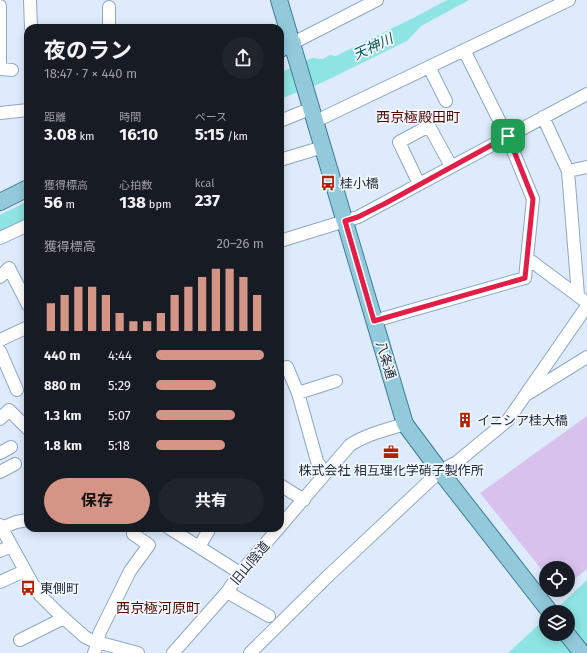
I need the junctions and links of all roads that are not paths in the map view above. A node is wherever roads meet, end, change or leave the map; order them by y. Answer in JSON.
{"nodes":[{"id":1,"x":30,"y":0,"type":"edge"},
{"id":2,"x":279,"y":0,"type":"edge"},
{"id":3,"x":377,"y":0,"type":"edge"},
{"id":4,"x":569,"y":0,"type":"edge"},
{"id":5,"x":0,"y":6,"type":"edge"},
{"id":6,"x":109,"y":6,"type":"dead end"},
{"id":7,"x":31,"y":24,"type":"edge"},
{"id":8,"x":109,"y":24,"type":"edge"},
{"id":9,"x":284,"y":24,"type":"edge"},
{"id":10,"x":284,"y":24,"type":"edge"},
{"id":11,"x":289,"y":49,"type":"edge"},
{"id":12,"x":464,"y":50,"type":"junction"},
{"id":13,"x":429,"y":67,"type":"junction"},
{"id":14,"x":4,"y":70,"type":"edge"},
{"id":15,"x":587,"y":94,"type":"edge"},
{"id":16,"x":446,"y":101,"type":"dead end"},
{"id":17,"x":24,"y":110,"type":"edge"},
{"id":18,"x":312,"y":110,"type":"junction"},
{"id":19,"x":0,"y":113,"type":"edge"},
{"id":20,"x":543,"y":117,"type":"junction"},
{"id":21,"x":284,"y":120,"type":"edge"},
{"id":22,"x":508,"y":136,"type":"junction"},
{"id":23,"x":323,"y":147,"type":"junction"},
{"id":24,"x":284,"y":159,"type":"edge"},
{"id":25,"x":451,"y":166,"type":"junction"},
{"id":26,"x":587,"y":167,"type":"edge"},
{"id":27,"x":568,"y":171,"type":"junction"},
{"id":28,"x":419,"y":184,"type":"junction"},
{"id":29,"x":24,"y":190,"type":"edge"},
{"id":30,"x":0,"y":202,"type":"edge"},
{"id":31,"x":345,"y":221,"type":"junction"},
{"id":32,"x":24,"y":227,"type":"edge"},
{"id":33,"x":0,"y":238,"type":"edge"},
{"id":34,"x":284,"y":240,"type":"edge"},
{"id":35,"x":527,"y":258,"type":"junction"},
{"id":36,"x":0,"y":277,"type":"edge"},
{"id":37,"x":578,"y":296,"type":"junction"},
{"id":38,"x":24,"y":297,"type":"edge"},
{"id":39,"x":587,"y":305,"type":"edge"},
{"id":40,"x":374,"y":321,"type":"junction"},
{"id":41,"x":24,"y":329,"type":"edge"},
{"id":42,"x":0,"y":340,"type":"edge"},
{"id":43,"x":0,"y":351,"type":"edge"},
{"id":44,"x":587,"y":357,"type":"edge"},
{"id":45,"x":284,"y":368,"type":"edge"},
{"id":46,"x":336,"y":380,"type":"dead end"},
{"id":47,"x":17,"y":390,"type":"dead end"},
{"id":48,"x":298,"y":393,"type":"junction"},
{"id":49,"x":524,"y":396,"type":"junction"},
{"id":50,"x":0,"y":419,"type":"edge"},
{"id":51,"x":405,"y":424,"type":"junction"},
{"id":52,"x":24,"y":425,"type":"edge"},
{"id":53,"x":11,"y":447,"type":"dead end"},
{"id":54,"x":0,"y":453,"type":"edge"},
{"id":55,"x":15,"y":464,"type":"dead end"},
{"id":56,"x":0,"y":472,"type":"edge"},
{"id":57,"x":325,"y":474,"type":"junction"},
{"id":58,"x":443,"y":475,"type":"junction"},
{"id":59,"x":284,"y":488,"type":"edge"},
{"id":60,"x":304,"y":500,"type":"junction"},
{"id":61,"x":24,"y":521,"type":"edge"},
{"id":62,"x":284,"y":521,"type":"edge"},
{"id":63,"x":1,"y":527,"type":"edge"},
{"id":64,"x":133,"y":532,"type":"edge"},
{"id":65,"x":175,"y":532,"type":"edge"},
{"id":66,"x":208,"y":532,"type":"edge"},
{"id":67,"x":274,"y":532,"type":"edge"},
{"id":68,"x":199,"y":547,"type":"junction"},
{"id":69,"x":6,"y":548,"type":"edge"},
{"id":70,"x":24,"y":571,"type":"junction"},
{"id":71,"x":240,"y":573,"type":"junction"},
{"id":72,"x":0,"y":582,"type":"edge"},
{"id":73,"x":227,"y":592,"type":"junction"},
{"id":74,"x":545,"y":605,"type":"edge"},
{"id":75,"x":269,"y":616,"type":"dead end"},
{"id":76,"x":64,"y":618,"type":"junction"},
{"id":77,"x":20,"y":639,"type":"dead end"},
{"id":78,"x":573,"y":641,"type":"edge"},
{"id":79,"x":96,"y":648,"type":"edge"},
{"id":80,"x":138,"y":653,"type":"edge"},
{"id":81,"x":173,"y":653,"type":"edge"},
{"id":82,"x":250,"y":653,"type":"edge"},
{"id":83,"x":582,"y":653,"type":"edge"}],
"edges":[{"from":1,"to":7,"type":"street"},
{"from":2,"to":10,"type":"main road","name":"八条通"},
{"from":3,"to":11,"type":"street"},
{"from":4,"to":12,"type":"street"},
{"from":5,"to":14,"type":"street"},
{"from":6,"to":8,"type":"street"},
{"from":9,"to":11,"type":"main road","name":"八条通"},
{"from":11,"to":18,"type":"main road","name":"八条通"},
{"from":12,"to":13,"type":"street"},
{"from":12,"to":22,"type":"street"},
{"from":13,"to":16,"type":"street"},
{"from":13,"to":18,"type":"street"},
{"from":15,"to":20,"type":"street"},
{"from":17,"to":19,"type":"street"},
{"from":18,"to":21,"type":"street"},
{"from":18,"to":23,"type":"main road","name":"八条通"},
{"from":20,"to":22,"type":"street"},
{"from":20,"to":27,"type":"street"},
{"from":22,"to":25,"type":"street"},
{"from":22,"to":35,"type":"street"},
{"from":23,"to":24,"type":"street"},
{"from":23,"to":31,"type":"main road","name":"八条通"},
{"from":25,"to":28,"type":"street"},
{"from":25,"to":28,"type":"street"},
{"from":26,"to":27,"type":"street"},
{"from":27,"to":37,"type":"street"},
{"from":28,"to":31,"type":"street"},
{"from":29,"to":30,"type":"main road"},
{"from":31,"to":34,"type":"street"},
{"from":31,"to":40,"type":"main road","name":"八条通"},
{"from":32,"to":33,"type":"street"},
{"from":35,"to":37,"type":"street"},
{"from":35,"to":40,"type":"street"},
{"from":36,"to":38,"type":"street"},
{"from":37,"to":39,"type":"street"},
{"from":39,"to":49,"type":"street"},
{"from":40,"to":51,"type":"main road","name":"八条通"},
{"from":41,"to":42,"type":"street"},
{"from":43,"to":47,"type":"street"},
{"from":44,"to":49,"type":"street"},
{"from":45,"to":48,"type":"street"},
{"from":46,"to":48,"type":"street"},
{"from":48,"to":57,"type":"street"},
{"from":49,"to":58,"type":"street"},
{"from":50,"to":52,"type":"street"},
{"from":51,"to":57,"type":"street","name":"旧山陰道"},
{"from":51,"to":58,"type":"main road","name":"八条通"},
{"from":53,"to":54,"type":"street"},
{"from":55,"to":56,"type":"street"},
{"from":57,"to":60,"type":"street","name":"旧山陰道"},
{"from":58,"to":74,"type":"main road","name":"八条通"},
{"from":58,"to":82,"type":"street"},
{"from":59,"to":60,"type":"street"},
{"from":60,"to":62,"type":"street","name":"旧山陰道"},
{"from":61,"to":63,"type":"street"},
{"from":63,"to":69,"type":"street"},
{"from":64,"to":79,"type":"street"},
{"from":65,"to":68,"type":"street"},
{"from":66,"to":68,"type":"street"},
{"from":67,"to":71,"type":"street","name":"旧山陰道"},
{"from":68,"to":71,"type":"street"},
{"from":69,"to":70,"type":"street"},
{"from":70,"to":72,"type":"street"},
{"from":70,"to":76,"type":"street"},
{"from":71,"to":73,"type":"street","name":"旧山陰道"},
{"from":73,"to":75,"type":"street"},
{"from":73,"to":81,"type":"street","name":"旧山陰道"},
{"from":76,"to":77,"type":"street"},
{"from":76,"to":79,"type":"street"},
{"from":78,"to":83,"type":"main road"},
{"from":79,"to":80,"type":"street"}]}
